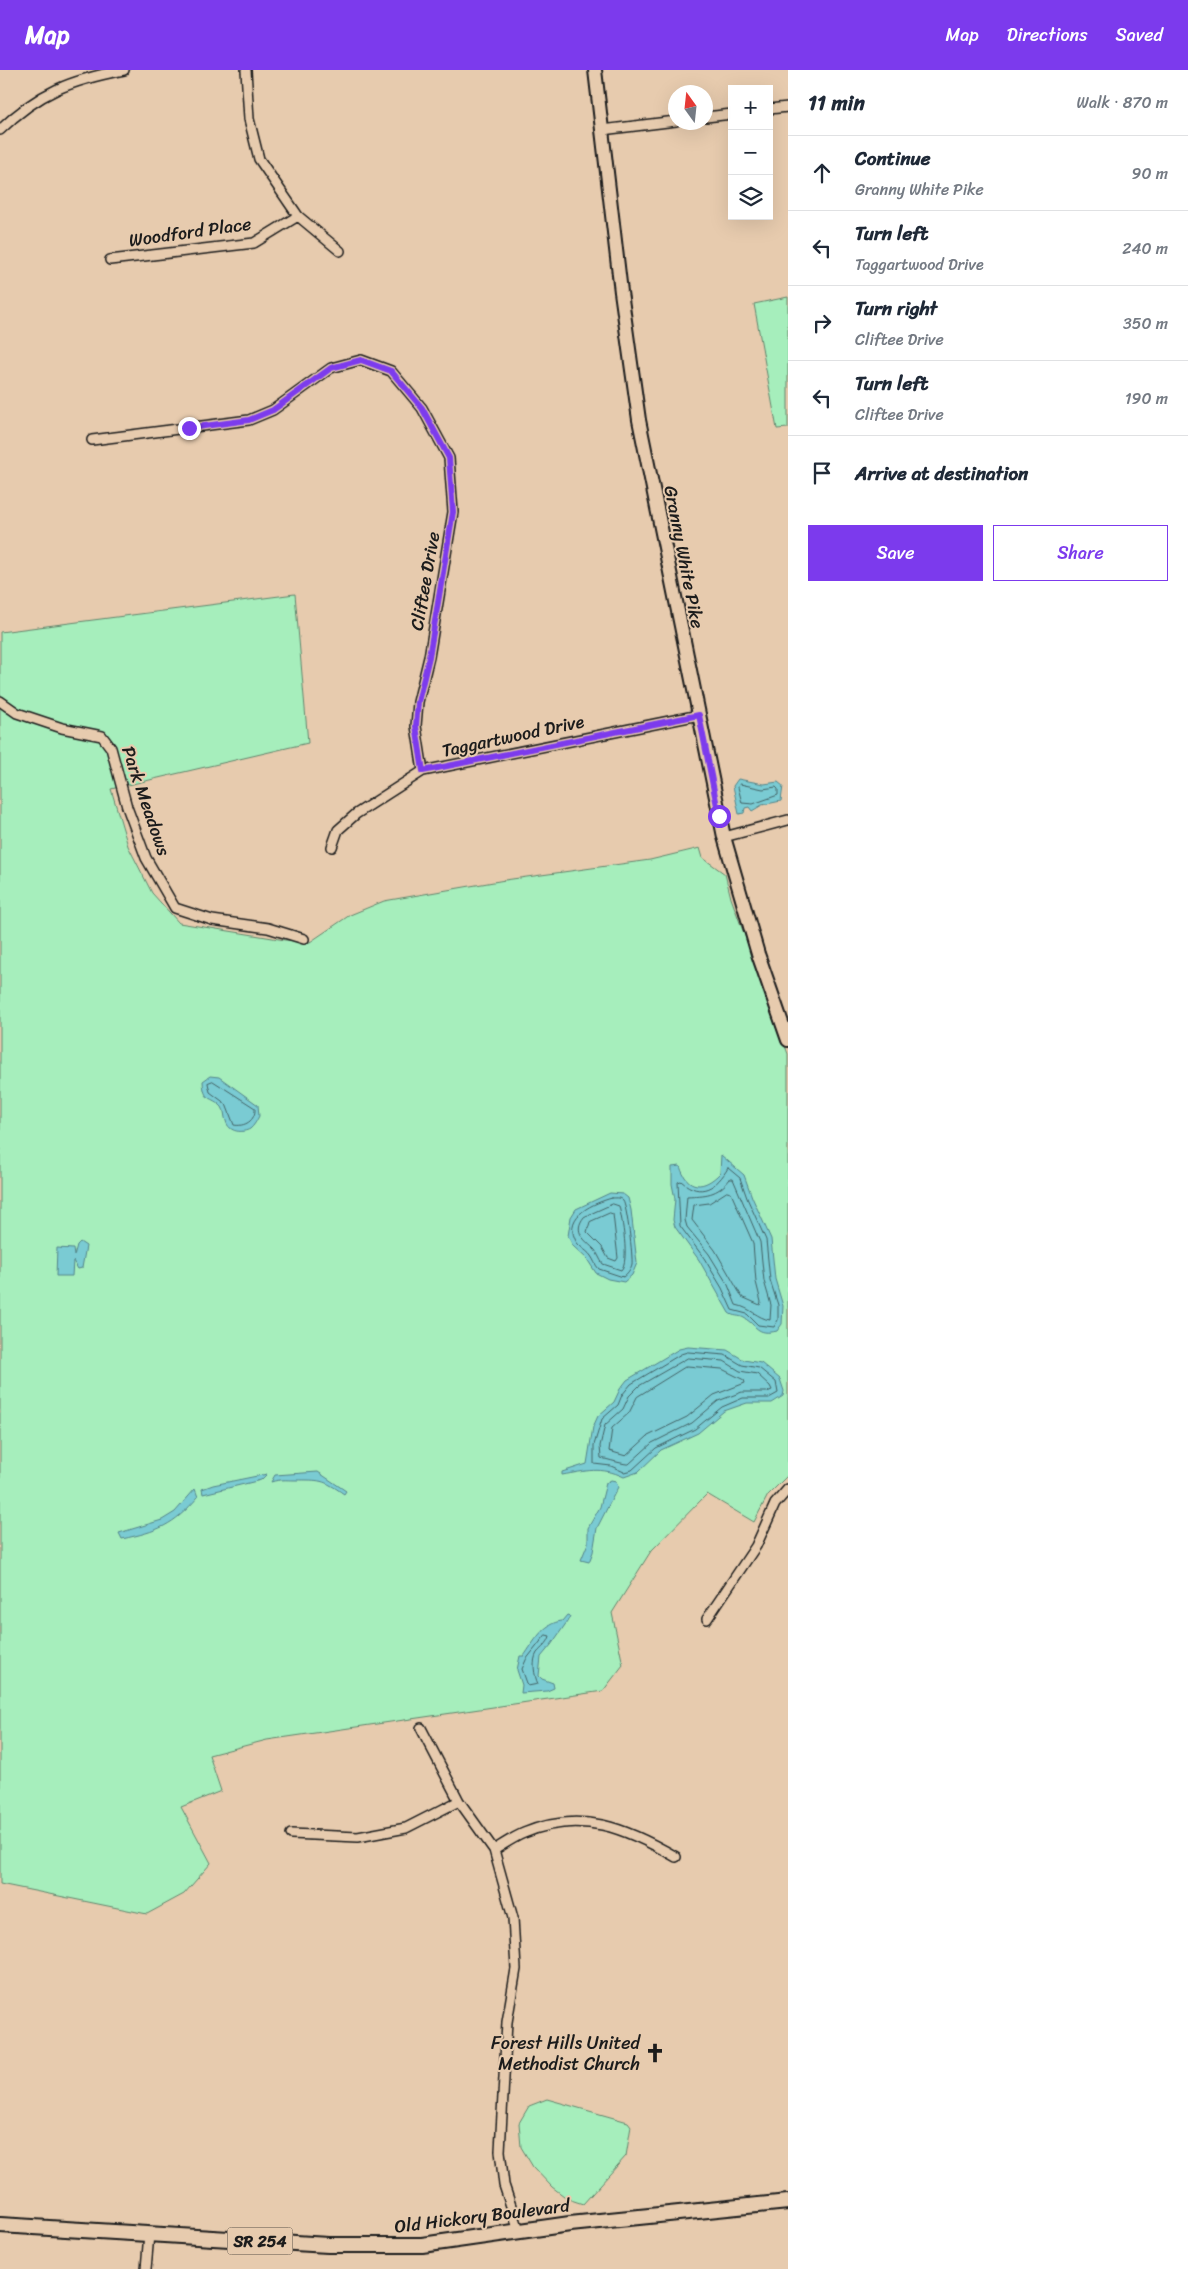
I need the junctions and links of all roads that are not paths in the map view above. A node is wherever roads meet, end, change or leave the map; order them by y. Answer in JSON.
{"nodes":[{"id":1,"x":124,"y":70,"type":"edge"},
{"id":2,"x":246,"y":70,"type":"edge"},
{"id":3,"x":595,"y":70,"type":"edge"},
{"id":4,"x":788,"y":107,"type":"edge"},
{"id":5,"x":773,"y":109,"type":"edge"},
{"id":6,"x":728,"y":114,"type":"edge"},
{"id":7,"x":713,"y":116,"type":"edge"},
{"id":8,"x":668,"y":122,"type":"edge"},
{"id":9,"x":0,"y":130,"type":"edge"},
{"id":10,"x":602,"y":130,"type":"junction"},
{"id":11,"x":298,"y":216,"type":"junction"},
{"id":12,"x":340,"y":251,"type":"dead end"},
{"id":13,"x":110,"y":260,"type":"dead end"},
{"id":14,"x":92,"y":440,"type":"dead end"},
{"id":15,"x":0,"y":701,"type":"edge"},
{"id":16,"x":699,"y":715,"type":"junction"},
{"id":17,"x":423,"y":771,"type":"junction"},
{"id":18,"x":788,"y":820,"type":"edge"},
{"id":19,"x":724,"y":837,"type":"junction"},
{"id":20,"x":332,"y":847,"type":"dead end"},
{"id":21,"x":304,"y":939,"type":"dead end"},
{"id":22,"x":788,"y":1040,"type":"edge"},
{"id":23,"x":788,"y":1489,"type":"edge"},
{"id":24,"x":707,"y":1620,"type":"dead end"},
{"id":25,"x":421,"y":1728,"type":"dead end"},
{"id":26,"x":459,"y":1801,"type":"junction"},
{"id":27,"x":291,"y":1834,"type":"dead end"},
{"id":28,"x":494,"y":1850,"type":"junction"},
{"id":29,"x":676,"y":1857,"type":"dead end"},
{"id":30,"x":788,"y":2202,"type":"edge"},
{"id":31,"x":0,"y":2225,"type":"edge"},
{"id":32,"x":520,"y":2233,"type":"junction"},
{"id":33,"x":149,"y":2234,"type":"junction"},
{"id":34,"x":146,"y":2269,"type":"edge"}],
"edges":[{"from":1,"to":9,"type":"street"},
{"from":2,"to":11,"type":"street"},
{"from":3,"to":10,"type":"main road","name":"Granny White Pike"},
{"from":4,"to":5,"type":"street"},
{"from":6,"to":7,"type":"street"},
{"from":8,"to":10,"type":"street"},
{"from":10,"to":16,"type":"main road","name":"Granny White Pike"},
{"from":11,"to":12,"type":"street"},
{"from":11,"to":13,"type":"street","name":"Woodford Place"},
{"from":14,"to":17,"type":"street","name":"Cliftee Drive"},
{"from":15,"to":21,"type":"street","name":"Park Meadows"},
{"from":16,"to":17,"type":"street","name":"Taggartwood Drive"},
{"from":16,"to":19,"type":"main road","name":"Granny White Pike"},
{"from":17,"to":20,"type":"street","name":"Taggartwood Drive"},
{"from":18,"to":19,"type":"street"},
{"from":19,"to":22,"type":"main road","name":"Granny White Pike"},
{"from":23,"to":24,"type":"street"},
{"from":25,"to":26,"type":"street"},
{"from":26,"to":27,"type":"street"},
{"from":26,"to":28,"type":"street"},
{"from":28,"to":29,"type":"street"},
{"from":28,"to":32,"type":"street"},
{"from":30,"to":32,"type":"main road","name":"Old Hickory Boulevard","number":"SR 254"},
{"from":31,"to":33,"type":"main road","name":"Old Hickory Boulevard","number":"SR 254"},
{"from":32,"to":33,"type":"main road","name":"Old Hickory Boulevard","number":"SR 254"},
{"from":33,"to":34,"type":"street"}]}
